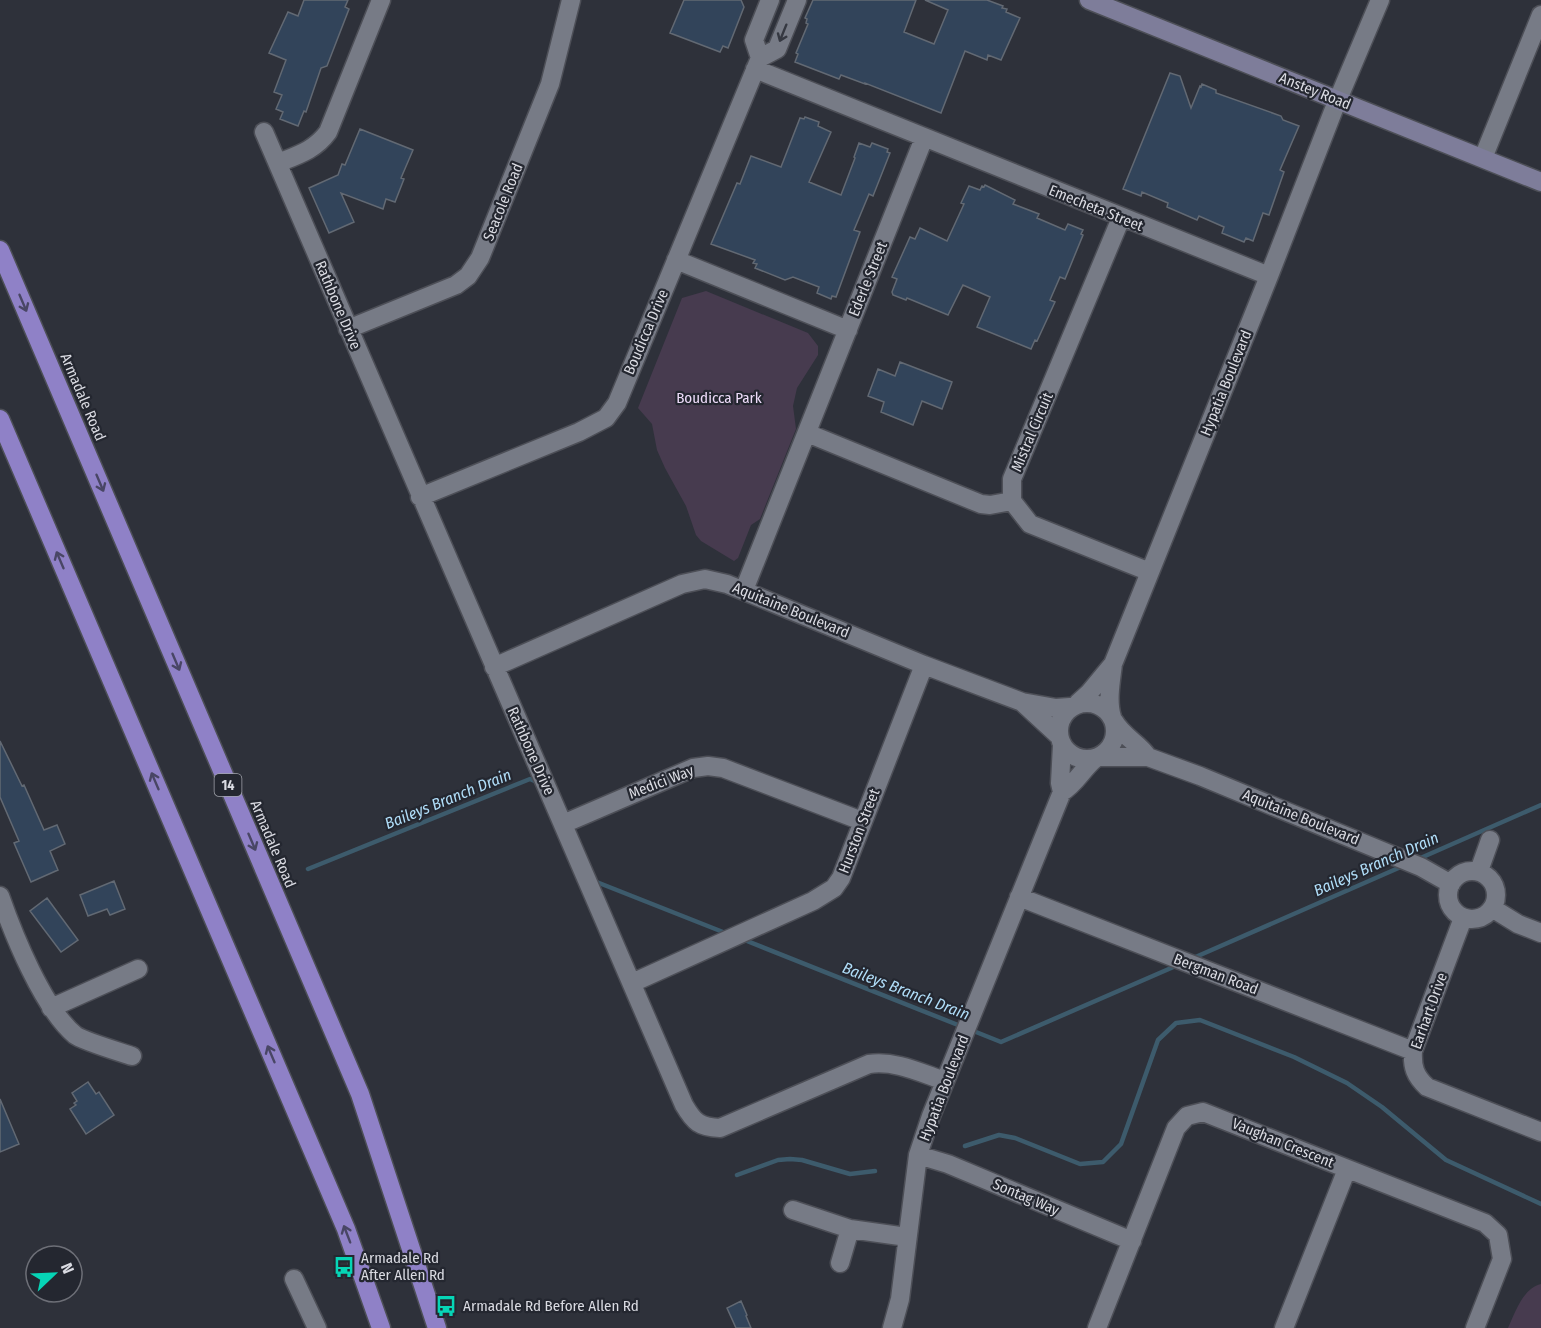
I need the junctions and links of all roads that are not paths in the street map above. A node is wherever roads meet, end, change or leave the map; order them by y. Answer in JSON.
{"nodes":[{"id":1,"x":381,"y":0,"type":"edge"},
{"id":2,"x":571,"y":0,"type":"edge"},
{"id":3,"x":770,"y":0,"type":"edge"},
{"id":4,"x":797,"y":0,"type":"edge"},
{"id":5,"x":1089,"y":0,"type":"edge"},
{"id":6,"x":1380,"y":0,"type":"edge"},
{"id":7,"x":1541,"y":15,"type":"edge"},
{"id":8,"x":757,"y":63,"type":"junction"},
{"id":9,"x":1338,"y":100,"type":"junction"},
{"id":10,"x":264,"y":132,"type":"dead end"},
{"id":11,"x":924,"y":138,"type":"junction"},
{"id":12,"x":1483,"y":159,"type":"junction"},
{"id":13,"x":278,"y":164,"type":"junction"},
{"id":14,"x":1541,"y":182,"type":"edge"},
{"id":15,"x":1121,"y":218,"type":"junction"},
{"id":16,"x":0,"y":250,"type":"edge"},
{"id":17,"x":676,"y":260,"type":"junction"},
{"id":18,"x":1269,"y":276,"type":"junction"},
{"id":19,"x":348,"y":329,"type":"junction"},
{"id":20,"x":848,"y":330,"type":"junction"},
{"id":21,"x":0,"y":419,"type":"edge"},
{"id":22,"x":807,"y":433,"type":"junction"},
{"id":23,"x":420,"y":497,"type":"junction"},
{"id":24,"x":1011,"y":501,"type":"junction"},
{"id":25,"x":1150,"y":572,"type":"junction"},
{"id":26,"x":744,"y":590,"type":"junction"},
{"id":27,"x":1113,"y":664,"type":"junction"},
{"id":28,"x":924,"y":665,"type":"junction"},
{"id":29,"x":494,"y":668,"type":"junction"},
{"id":30,"x":1022,"y":702,"type":"junction"},
{"id":31,"x":1074,"y":705,"type":"junction"},
{"id":32,"x":1113,"y":719,"type":"junction"},
{"id":33,"x":1060,"y":741,"type":"junction"},
{"id":34,"x":1097,"y":757,"type":"junction"},
{"id":35,"x":1148,"y":758,"type":"junction"},
{"id":36,"x":1062,"y":792,"type":"junction"},
{"id":37,"x":862,"y":821,"type":"junction"},
{"id":38,"x":563,"y":824,"type":"junction"},
{"id":39,"x":1490,"y":840,"type":"dead end"},
{"id":40,"x":1479,"y":871,"type":"junction"},
{"id":41,"x":1451,"y":884,"type":"junction"},
{"id":42,"x":0,"y":896,"type":"edge"},
{"id":43,"x":1019,"y":897,"type":"junction"},
{"id":44,"x":1492,"y":908,"type":"junction"},
{"id":45,"x":1463,"y":918,"type":"junction"},
{"id":46,"x":1541,"y":933,"type":"edge"},
{"id":47,"x":138,"y":969,"type":"dead end"},
{"id":48,"x":632,"y":983,"type":"junction"},
{"id":49,"x":51,"y":1008,"type":"junction"},
{"id":50,"x":1413,"y":1051,"type":"junction"},
{"id":51,"x":132,"y":1056,"type":"dead end"},
{"id":52,"x":945,"y":1081,"type":"junction"},
{"id":53,"x":1541,"y":1132,"type":"edge"},
{"id":54,"x":918,"y":1155,"type":"junction"},
{"id":55,"x":1347,"y":1169,"type":"junction"},
{"id":56,"x":793,"y":1210,"type":"dead end"},
{"id":57,"x":850,"y":1229,"type":"junction"},
{"id":58,"x":907,"y":1237,"type":"junction"},
{"id":59,"x":1132,"y":1241,"type":"junction"},
{"id":60,"x":840,"y":1263,"type":"dead end"},
{"id":61,"x":294,"y":1279,"type":"dead end"},
{"id":62,"x":316,"y":1328,"type":"edge"},
{"id":63,"x":381,"y":1328,"type":"edge"},
{"id":64,"x":437,"y":1328,"type":"edge"},
{"id":65,"x":892,"y":1328,"type":"edge"},
{"id":66,"x":1097,"y":1328,"type":"edge"},
{"id":67,"x":1284,"y":1328,"type":"edge"},
{"id":68,"x":1475,"y":1328,"type":"edge"}],
"edges":[{"from":1,"to":13,"type":"street"},
{"from":2,"to":19,"type":"street","name":"Seacole Road"},
{"from":3,"to":8,"type":"street","name":"Boudicca Drive"},
{"from":4,"to":8,"type":"street","name":"Boudicca Drive","one_way":true},
{"from":5,"to":9,"type":"street","name":"Anstey Road"},
{"from":6,"to":9,"type":"street","name":"Hypatia Boulevard"},
{"from":7,"to":12,"type":"street"},
{"from":8,"to":11,"type":"street"},
{"from":8,"to":17,"type":"street","name":"Boudicca Drive"},
{"from":9,"to":12,"type":"street","name":"Anstey Road"},
{"from":9,"to":18,"type":"street","name":"Hypatia Boulevard"},
{"from":10,"to":13,"type":"street","name":"Rathbone Drive"},
{"from":11,"to":15,"type":"street","name":"Emecheta Street"},
{"from":11,"to":20,"type":"street","name":"Ederle Street"},
{"from":12,"to":14,"type":"street","name":"Anstey Road"},
{"from":13,"to":19,"type":"street","name":"Rathbone Drive"},
{"from":15,"to":18,"type":"street","name":"Emecheta Street"},
{"from":15,"to":24,"type":"street","name":"Mistral Circuit"},
{"from":16,"to":64,"type":"highway","name":"Armadale Road","number":"14","one_way":true},
{"from":17,"to":20,"type":"street"},
{"from":17,"to":23,"type":"street","name":"Boudicca Drive"},
{"from":18,"to":25,"type":"street","name":"Hypatia Boulevard"},
{"from":19,"to":23,"type":"street","name":"Rathbone Drive"},
{"from":20,"to":22,"type":"street","name":"Ederle Street"},
{"from":63,"to":21,"type":"highway","one_way":true},
{"from":22,"to":24,"type":"street"},
{"from":22,"to":26,"type":"street","name":"Ederle Street"},
{"from":23,"to":29,"type":"street","name":"Rathbone Drive"},
{"from":24,"to":25,"type":"street"},
{"from":25,"to":27,"type":"street","name":"Hypatia Boulevard"},
{"from":26,"to":28,"type":"street","name":"Aquitaine Boulevard"},
{"from":26,"to":29,"type":"street","name":"Aquitaine Boulevard"},
{"from":27,"to":31,"type":"street"},
{"from":27,"to":32,"type":"street"},
{"from":28,"to":30,"type":"street","name":"Aquitaine Boulevard"},
{"from":28,"to":37,"type":"street","name":"Hurston Street"},
{"from":29,"to":38,"type":"street","name":"Rathbone Drive"},
{"from":30,"to":31,"type":"street"},
{"from":30,"to":33,"type":"street"},
{"from":31,"to":32,"type":"street"},
{"from":31,"to":33,"type":"street"},
{"from":32,"to":34,"type":"street"},
{"from":32,"to":35,"type":"street","name":"Aquitaine Boulevard"},
{"from":33,"to":34,"type":"street"},
{"from":33,"to":36,"type":"street","name":"Hypatia Boulevard"},
{"from":34,"to":35,"type":"street","name":"Aquitaine Boulevard"},
{"from":34,"to":36,"type":"street","name":"Hypatia Boulevard"},
{"from":35,"to":41,"type":"street","name":"Aquitaine Boulevard"},
{"from":36,"to":43,"type":"street","name":"Hypatia Boulevard"},
{"from":37,"to":38,"type":"street","name":"Medici Way"},
{"from":37,"to":48,"type":"street","name":"Hurston Street"},
{"from":38,"to":48,"type":"street","name":"Rathbone Drive"},
{"from":39,"to":40,"type":"street"},
{"from":40,"to":41,"type":"street"},
{"from":40,"to":44,"type":"street"},
{"from":41,"to":45,"type":"street"},
{"from":42,"to":49,"type":"street"},
{"from":43,"to":50,"type":"street","name":"Bergman Road"},
{"from":43,"to":52,"type":"street","name":"Hypatia Boulevard"},
{"from":44,"to":45,"type":"street"},
{"from":44,"to":46,"type":"street"},
{"from":45,"to":50,"type":"street","name":"Earhart Drive"},
{"from":47,"to":49,"type":"street"},
{"from":48,"to":52,"type":"street","name":"Rathbone Drive"},
{"from":49,"to":51,"type":"street"},
{"from":50,"to":53,"type":"street","name":"Earhart Drive"},
{"from":52,"to":54,"type":"street","name":"Hypatia Boulevard"},
{"from":54,"to":58,"type":"street","name":"Hypatia Boulevard"},
{"from":54,"to":59,"type":"street","name":"Sontag Way"},
{"from":55,"to":59,"type":"street","name":"Vaughan Crescent"},
{"from":55,"to":67,"type":"street"},
{"from":55,"to":68,"type":"street","name":"Vaughan Crescent"},
{"from":56,"to":57,"type":"street"},
{"from":57,"to":58,"type":"street"},
{"from":57,"to":60,"type":"street"},
{"from":58,"to":65,"type":"street","name":"Hypatia Boulevard"},
{"from":59,"to":66,"type":"street","name":"Vaughan Crescent"},
{"from":61,"to":62,"type":"street"}]}
